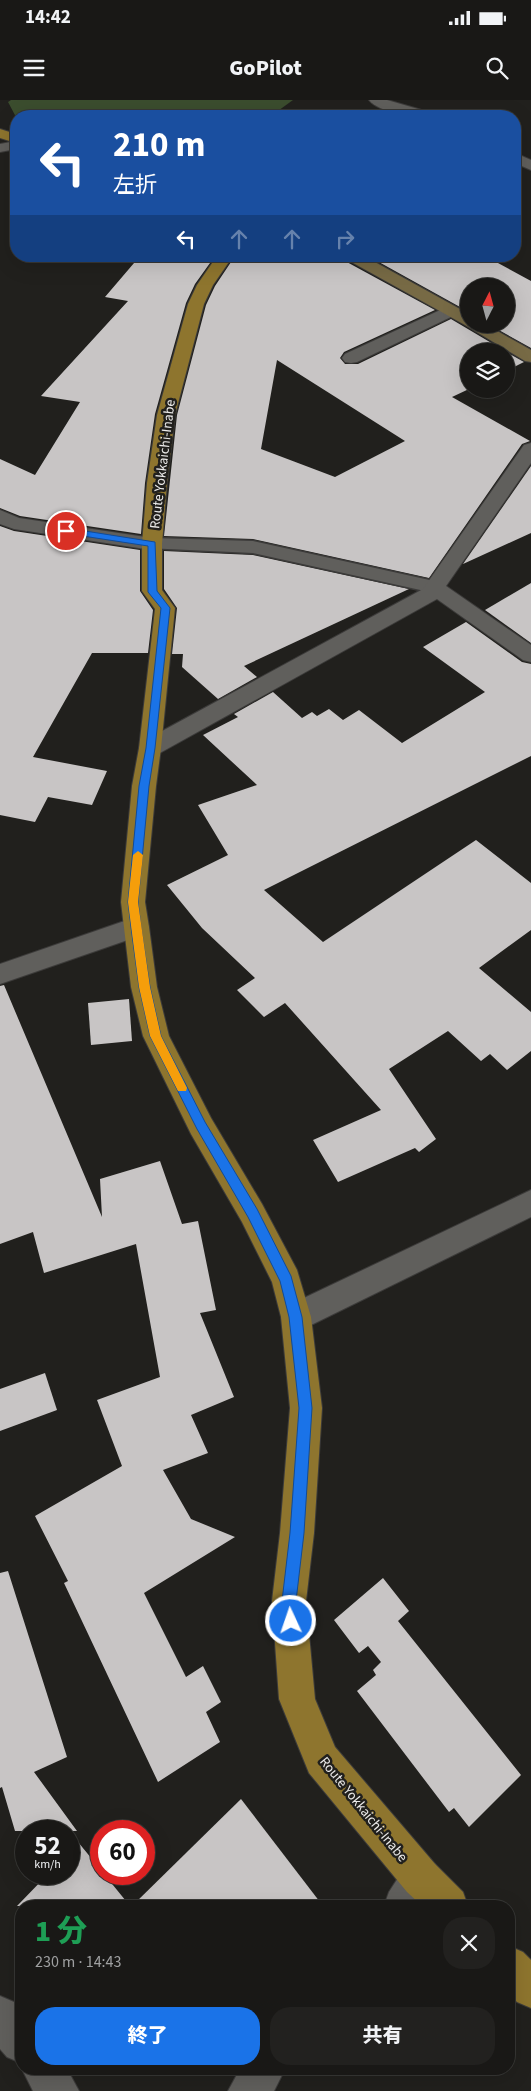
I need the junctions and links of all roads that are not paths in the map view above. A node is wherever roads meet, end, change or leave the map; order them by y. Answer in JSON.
{"nodes":[{"id":1,"x":376,"y":100,"type":"edge"},
{"id":2,"x":389,"y":108,"type":"edge"},
{"id":3,"x":404,"y":110,"type":"edge"},
{"id":4,"x":220,"y":262,"type":"edge"},
{"id":5,"x":363,"y":262,"type":"edge"},
{"id":6,"x":449,"y":310,"type":"junction"},
{"id":7,"x":460,"y":317,"type":"edge"},
{"id":8,"x":489,"y":333,"type":"edge"},
{"id":9,"x":531,"y":357,"type":"edge"},
{"id":10,"x":350,"y":358,"type":"dead end"},
{"id":11,"x":531,"y":449,"type":"edge"},
{"id":12,"x":0,"y":516,"type":"edge"},
{"id":13,"x":152,"y":544,"type":"junction"},
{"id":14,"x":434,"y":587,"type":"junction"},
{"id":15,"x":531,"y":655,"type":"edge"},
{"id":16,"x":150,"y":748,"type":"junction"},
{"id":17,"x":136,"y":927,"type":"junction"},
{"id":18,"x":0,"y":974,"type":"edge"},
{"id":19,"x":531,"y":1203,"type":"edge"},
{"id":20,"x":296,"y":1317,"type":"junction"},
{"id":21,"x":412,"y":1892,"type":"edge"},
{"id":22,"x":433,"y":1900,"type":"edge"},
{"id":23,"x":515,"y":1972,"type":"edge"},
{"id":24,"x":531,"y":1988,"type":"edge"},
{"id":25,"x":0,"y":2016,"type":"edge"},
{"id":26,"x":15,"y":2035,"type":"edge"},
{"id":27,"x":46,"y":2075,"type":"edge"},
{"id":28,"x":261,"y":2075,"type":"edge"},
{"id":29,"x":58,"y":2091,"type":"edge"},
{"id":30,"x":249,"y":2091,"type":"edge"}],
"edges":[{"from":1,"to":2,"type":"street"},
{"from":2,"to":3,"type":"street"},
{"from":4,"to":13,"type":"main road","name":"Route Yokkaichi-Inabe"},
{"from":5,"to":6,"type":"street"},
{"from":6,"to":7,"type":"street"},
{"from":6,"to":10,"type":"street"},
{"from":8,"to":9,"type":"street"},
{"from":11,"to":14,"type":"street"},
{"from":12,"to":13,"type":"street"},
{"from":13,"to":14,"type":"lane"},
{"from":13,"to":16,"type":"main road","name":"Route Yokkaichi-Inabe"},
{"from":14,"to":15,"type":"street"},
{"from":14,"to":16,"type":"street"},
{"from":16,"to":17,"type":"main road","name":"Route Yokkaichi-Inabe"},
{"from":17,"to":18,"type":"street"},
{"from":17,"to":20,"type":"main road","name":"Route Yokkaichi-Inabe"},
{"from":19,"to":20,"type":"street"},
{"from":20,"to":21,"type":"main road","name":"Route Yokkaichi-Inabe"},
{"from":21,"to":22,"type":"main road","name":"Route Yokkaichi-Inabe"},
{"from":23,"to":24,"type":"main road"},
{"from":25,"to":26,"type":"street"},
{"from":27,"to":29,"type":"street"},
{"from":28,"to":30,"type":"street"}]}
